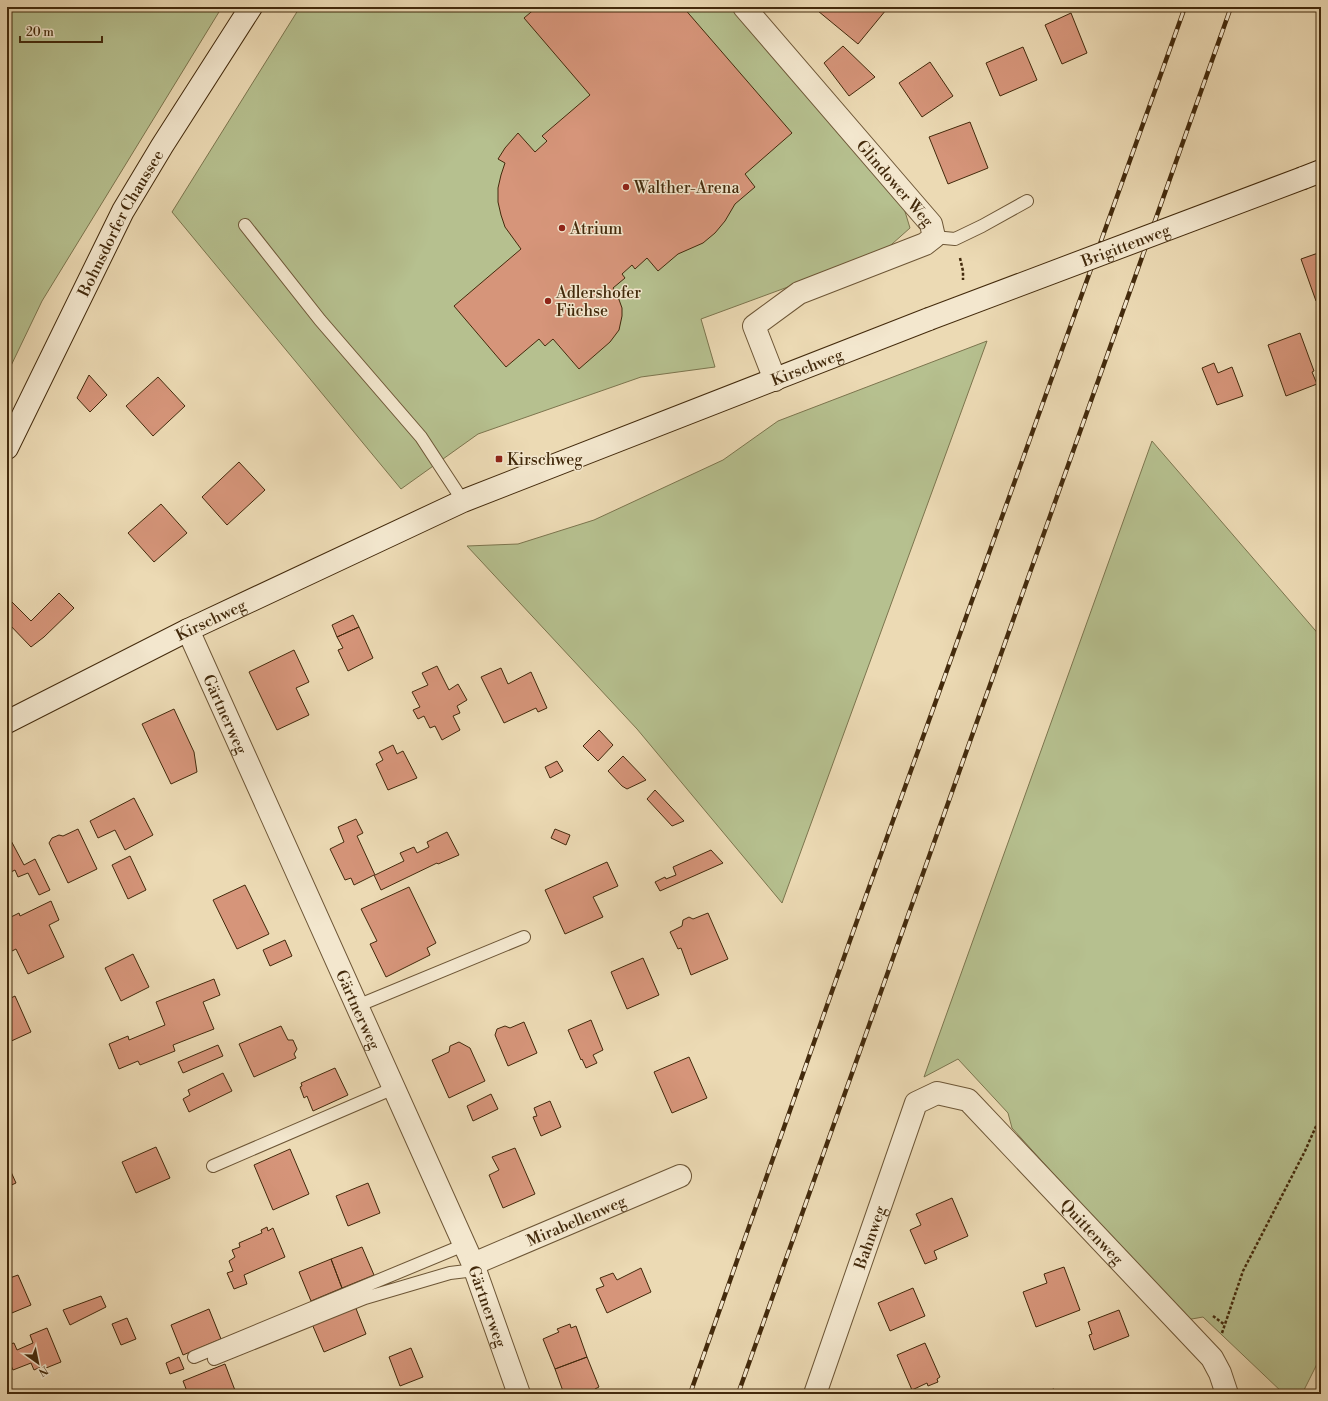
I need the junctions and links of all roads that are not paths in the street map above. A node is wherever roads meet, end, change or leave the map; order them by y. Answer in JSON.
{"nodes":[{"id":1,"x":251,"y":7,"type":"edge"},
{"id":2,"x":744,"y":7,"type":"edge"},
{"id":3,"x":1312,"y":174,"type":"edge"},
{"id":4,"x":1027,"y":201,"type":"dead end"},
{"id":5,"x":245,"y":225,"type":"dead end"},
{"id":6,"x":945,"y":238,"type":"junction"},
{"id":7,"x":929,"y":320,"type":"joint"},
{"id":8,"x":775,"y":380,"type":"junction"},
{"id":9,"x":7,"y":448,"type":"edge"},
{"id":10,"x":463,"y":501,"type":"junction"},
{"id":11,"x":188,"y":630,"type":"junction"},
{"id":12,"x":7,"y":722,"type":"edge"},
{"id":13,"x":524,"y":937,"type":"dead end"},
{"id":14,"x":357,"y":1006,"type":"junction"},
{"id":15,"x":394,"y":1088,"type":"junction"},
{"id":16,"x":937,"y":1093,"type":"joint"},
{"id":17,"x":213,"y":1166,"type":"dead end"},
{"id":18,"x":680,"y":1176,"type":"dead end"},
{"id":19,"x":464,"y":1245,"type":"junction"},
{"id":20,"x":474,"y":1267,"type":"junction"},
{"id":21,"x":194,"y":1357,"type":"dead end"},
{"id":22,"x":214,"y":1359,"type":"dead end"},
{"id":23,"x":519,"y":1394,"type":"edge"},
{"id":24,"x":815,"y":1394,"type":"edge"},
{"id":25,"x":1227,"y":1394,"type":"edge"}],
"edges":[{"from":1,"to":9,"type":"street","name":"Bohnsdorfer Chaussee"},
{"from":2,"to":6,"type":"street","name":"Glindower Weg"},
{"from":3,"to":7,"type":"street","name":"Brigittenweg","bridge":true},
{"from":4,"to":6,"type":"lane"},
{"from":5,"to":10,"type":"lane"},
{"from":6,"to":8,"type":"street","name":"Glindower Weg"},
{"from":7,"to":8,"type":"street","name":"Kirschweg"},
{"from":8,"to":10,"type":"street","name":"Kirschweg"},
{"from":10,"to":11,"type":"street","name":"Kirschweg"},
{"from":11,"to":12,"type":"street","name":"Kirschweg"},
{"from":11,"to":14,"type":"street","name":"Gärtnerweg"},
{"from":13,"to":14,"type":"lane"},
{"from":14,"to":15,"type":"street","name":"Gärtnerweg"},
{"from":15,"to":17,"type":"lane"},
{"from":15,"to":19,"type":"street","name":"Gärtnerweg"},
{"from":16,"to":24,"type":"street","name":"Bahnweg"},
{"from":16,"to":25,"type":"street","name":"Quittenweg"},
{"from":18,"to":20,"type":"street","name":"Mirabellenweg"},
{"from":19,"to":20,"type":"street","name":"Gärtnerweg"},
{"from":19,"to":21,"type":"lane"},
{"from":20,"to":22,"type":"lane"},
{"from":20,"to":23,"type":"street","name":"Gärtnerweg"}]}
